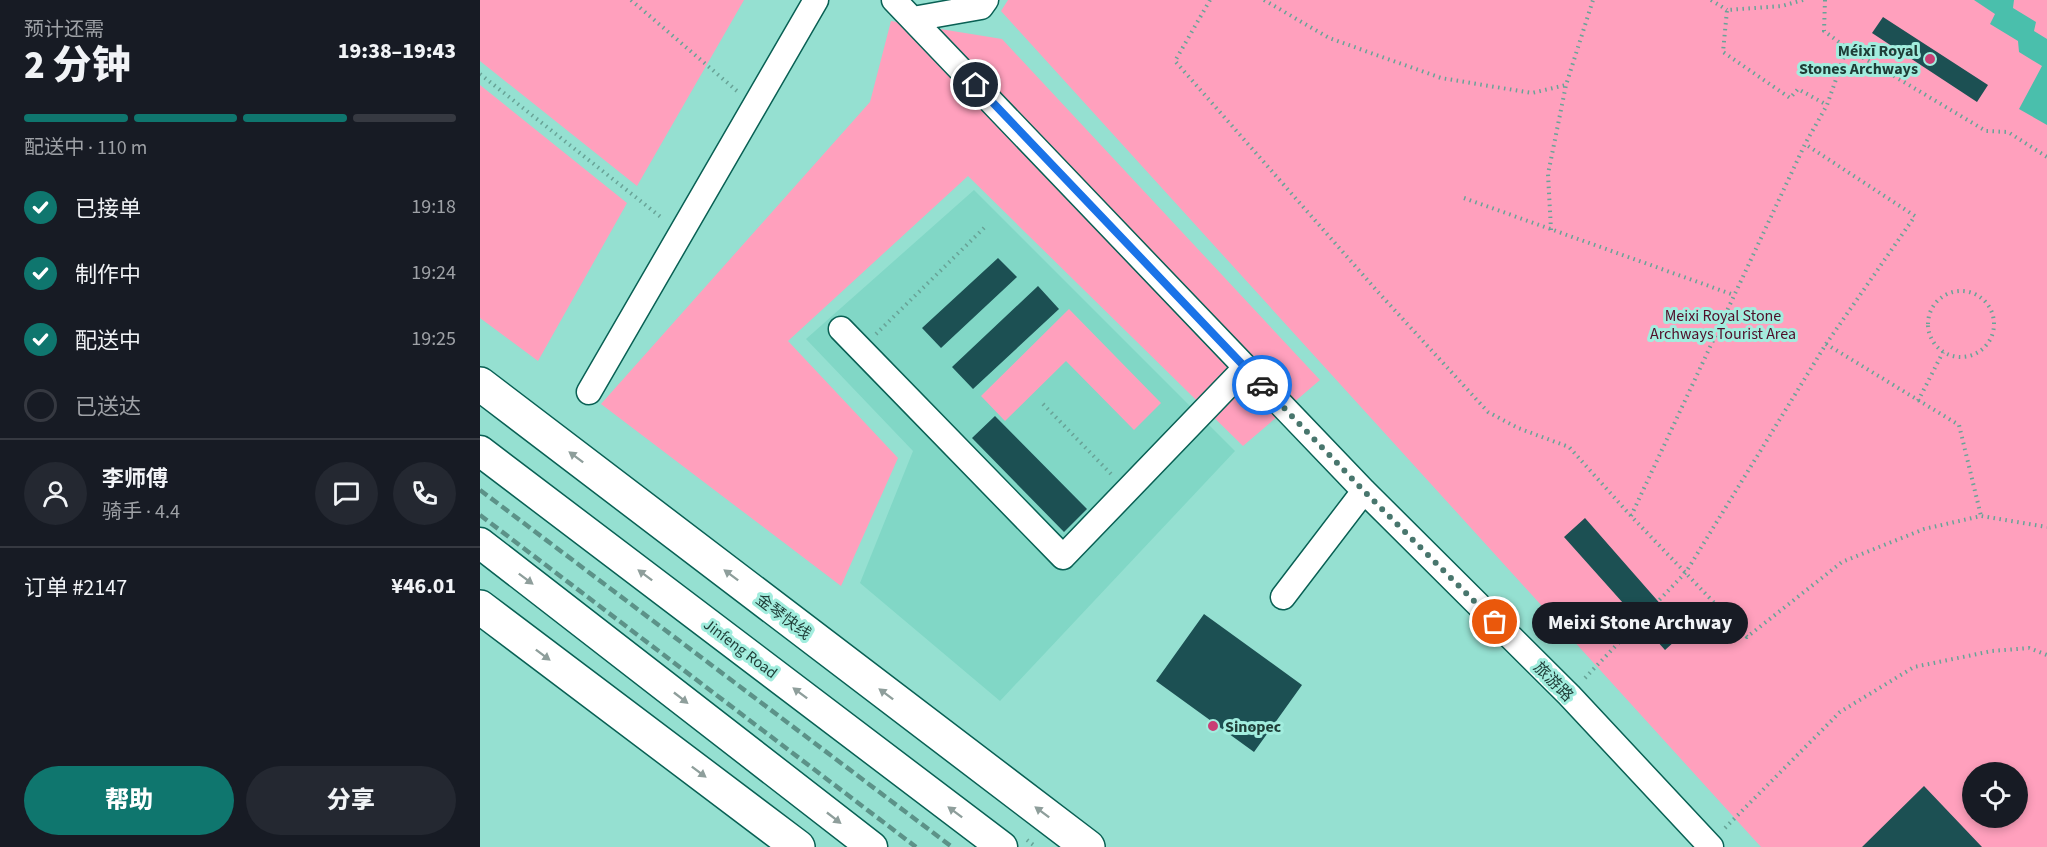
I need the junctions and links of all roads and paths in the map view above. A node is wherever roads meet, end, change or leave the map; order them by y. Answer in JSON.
{"nodes":[{"id":1,"x":631,"y":0,"type":"edge"},
{"id":2,"x":816,"y":0,"type":"edge"},
{"id":3,"x":894,"y":0,"type":"edge"},
{"id":4,"x":986,"y":0,"type":"edge"},
{"id":5,"x":1210,"y":0,"type":"edge"},
{"id":6,"x":1264,"y":0,"type":"edge"},
{"id":7,"x":1593,"y":0,"type":"edge"},
{"id":8,"x":1711,"y":0,"type":"edge"},
{"id":9,"x":1803,"y":0,"type":"edge"},
{"id":10,"x":1825,"y":0,"type":"edge"},
{"id":11,"x":1727,"y":10,"type":"junction"},
{"id":12,"x":913,"y":19,"type":"junction"},
{"id":13,"x":1847,"y":48,"type":"junction"},
{"id":14,"x":480,"y":74,"type":"edge"},
{"id":15,"x":1566,"y":85,"type":"junction"},
{"id":16,"x":1827,"y":105,"type":"junction"},
{"id":17,"x":755,"y":106,"type":"junction"},
{"id":18,"x":1805,"y":144,"type":"junction"},
{"id":19,"x":2047,"y":157,"type":"edge"},
{"id":20,"x":1464,"y":198,"type":"dead end"},
{"id":21,"x":985,"y":227,"type":"dead end"},
{"id":22,"x":1551,"y":230,"type":"junction"},
{"id":23,"x":681,"y":234,"type":"junction"},
{"id":24,"x":1734,"y":295,"type":"junction"},
{"id":25,"x":841,"y":329,"type":"dead end"},
{"id":26,"x":1826,"y":344,"type":"junction"},
{"id":27,"x":860,"y":349,"type":"junction"},
{"id":28,"x":1943,"y":352,"type":"junction"},
{"id":29,"x":1245,"y":368,"type":"junction"},
{"id":30,"x":480,"y":384,"type":"edge"},
{"id":31,"x":589,"y":392,"type":"dead end"},
{"id":32,"x":1918,"y":401,"type":"junction"},
{"id":33,"x":1044,"y":404,"type":"dead end"},
{"id":34,"x":480,"y":451,"type":"edge"},
{"id":35,"x":1127,"y":491,"type":"junction"},
{"id":36,"x":1364,"y":491,"type":"junction"},
{"id":37,"x":1631,"y":516,"type":"junction"},
{"id":38,"x":1982,"y":516,"type":"junction"},
{"id":39,"x":2047,"y":527,"type":"edge"},
{"id":40,"x":480,"y":543,"type":"edge"},
{"id":41,"x":1686,"y":572,"type":"junction"},
{"id":42,"x":1283,"y":597,"type":"dead end"},
{"id":43,"x":480,"y":607,"type":"edge"},
{"id":44,"x":2047,"y":656,"type":"edge"},
{"id":45,"x":1569,"y":695,"type":"junction"},
{"id":46,"x":1709,"y":846,"type":"edge"},
{"id":47,"x":798,"y":847,"type":"edge"},
{"id":48,"x":872,"y":847,"type":"edge"},
{"id":49,"x":1002,"y":847,"type":"edge"},
{"id":50,"x":1088,"y":847,"type":"edge"}],
"edges":[{"from":1,"to":17,"type":"path"},
{"from":2,"to":17,"type":"street"},
{"from":3,"to":12,"type":"street","name":"旅游路"},
{"from":4,"to":12,"type":"street"},
{"from":5,"to":37,"type":"path"},
{"from":6,"to":15,"type":"path"},
{"from":7,"to":15,"type":"path"},
{"from":8,"to":11,"type":"path"},
{"from":9,"to":11,"type":"path"},
{"from":10,"to":13,"type":"path"},
{"from":11,"to":16,"type":"path"},
{"from":12,"to":29,"type":"street","name":"旅游路"},
{"from":13,"to":16,"type":"path"},
{"from":13,"to":19,"type":"path"},
{"from":14,"to":23,"type":"path"},
{"from":15,"to":22,"type":"path"},
{"from":16,"to":18,"type":"path"},
{"from":17,"to":23,"type":"street"},
{"from":18,"to":24,"type":"path"},
{"from":18,"to":26,"type":"path"},
{"from":20,"to":22,"type":"path"},
{"from":21,"to":27,"type":"path"},
{"from":22,"to":24,"type":"path"},
{"from":23,"to":31,"type":"street"},
{"from":24,"to":37,"type":"path"},
{"from":25,"to":27,"type":"street"},
{"from":26,"to":32,"type":"path"},
{"from":26,"to":41,"type":"path"},
{"from":27,"to":35,"type":"street"},
{"from":28,"to":28,"type":"path"},
{"from":28,"to":32,"type":"path"},
{"from":29,"to":35,"type":"street"},
{"from":29,"to":36,"type":"street","name":"旅游路"},
{"from":50,"to":30,"type":"highway","name":"金琴快线","one_way":true},
{"from":32,"to":38,"type":"path"},
{"from":33,"to":35,"type":"path"},
{"from":49,"to":34,"type":"main road","name":"Jinfeng Road","one_way":true},
{"from":36,"to":42,"type":"street"},
{"from":36,"to":45,"type":"street","name":"旅游路"},
{"from":37,"to":41,"type":"path"},
{"from":38,"to":39,"type":"path"},
{"from":38,"to":41,"type":"path"},
{"from":40,"to":48,"type":"main road","one_way":true},
{"from":41,"to":45,"type":"path"},
{"from":43,"to":47,"type":"highway","one_way":true},
{"from":44,"to":46,"type":"path"},
{"from":45,"to":46,"type":"street","name":"旅游路"}]}
